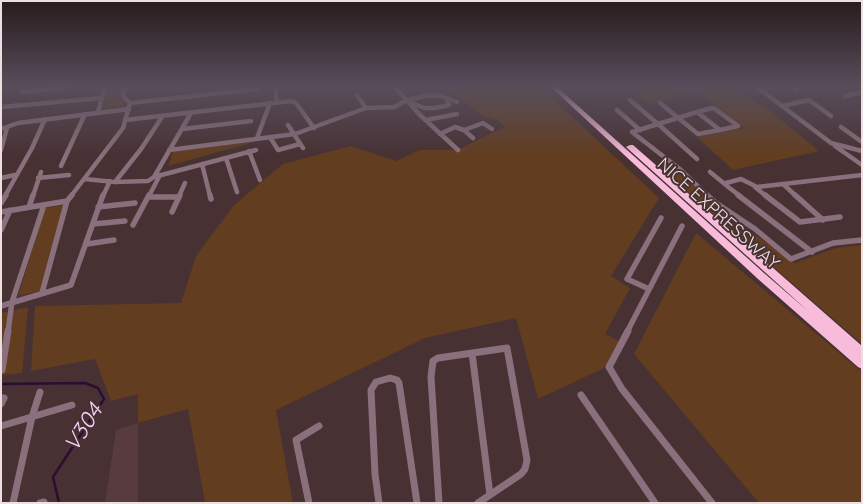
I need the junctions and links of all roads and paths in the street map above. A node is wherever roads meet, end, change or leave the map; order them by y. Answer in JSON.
{"nodes":[{"id":1,"x":617,"y":110,"type":"dead end"},
{"id":2,"x":106,"y":111,"type":"edge"},
{"id":3,"x":128,"y":111,"type":"edge"},
{"id":4,"x":211,"y":111,"type":"edge"},
{"id":5,"x":267,"y":111,"type":"edge"},
{"id":6,"x":301,"y":111,"type":"edge"},
{"id":7,"x":359,"y":111,"type":"edge"},
{"id":8,"x":417,"y":111,"type":"edge"},
{"id":9,"x":580,"y":111,"type":"edge"},
{"id":10,"x":588,"y":111,"type":"edge"},
{"id":11,"x":642,"y":111,"type":"edge"},
{"id":12,"x":669,"y":111,"type":"edge"},
{"id":13,"x":706,"y":111,"type":"edge"},
{"id":14,"x":717,"y":111,"type":"edge"},
{"id":15,"x":788,"y":111,"type":"edge"},
{"id":16,"x":823,"y":111,"type":"edge"},
{"id":17,"x":98,"y":112,"type":"joint"},
{"id":18,"x":697,"y":112,"type":"junction"},
{"id":19,"x":191,"y":113,"type":"junction"},
{"id":20,"x":84,"y":114,"type":"junction"},
{"id":21,"x":457,"y":114,"type":"dead end"},
{"id":22,"x":831,"y":116,"type":"dead end"},
{"id":23,"x":162,"y":117,"type":"junction"},
{"id":24,"x":678,"y":118,"type":"junction"},
{"id":25,"x":45,"y":119,"type":"junction"},
{"id":26,"x":125,"y":120,"type":"junction"},
{"id":27,"x":426,"y":120,"type":"junction"},
{"id":28,"x":251,"y":121,"type":"dead end"},
{"id":29,"x":658,"y":124,"type":"junction"},
{"id":30,"x":288,"y":125,"type":"dead end"},
{"id":31,"x":841,"y":127,"type":"dead end"},
{"id":32,"x":7,"y":128,"type":"junction"},
{"id":33,"x":314,"y":128,"type":"junction"},
{"id":34,"x":1,"y":129,"type":"edge"},
{"id":35,"x":182,"y":129,"type":"junction"},
{"id":36,"x":492,"y":129,"type":"dead end"},
{"id":37,"x":464,"y":130,"type":"junction"},
{"id":38,"x":640,"y":130,"type":"junction"},
{"id":39,"x":720,"y":130,"type":"junction"},
{"id":40,"x":295,"y":134,"type":"junction"},
{"id":41,"x":440,"y":134,"type":"junction"},
{"id":42,"x":270,"y":137,"type":"junction"},
{"id":43,"x":257,"y":138,"type":"junction"},
{"id":44,"x":473,"y":138,"type":"dead end"},
{"id":45,"x":862,"y":142,"type":"edge"},
{"id":46,"x":831,"y":143,"type":"junction"},
{"id":47,"x":1,"y":150,"type":"edge"},
{"id":48,"x":169,"y":150,"type":"junction"},
{"id":49,"x":256,"y":150,"type":"dead end"},
{"id":50,"x":458,"y":150,"type":"dead end"},
{"id":51,"x":862,"y":150,"type":"edge"},
{"id":52,"x":249,"y":152,"type":"junction"},
{"id":53,"x":226,"y":158,"type":"junction"},
{"id":54,"x":697,"y":159,"type":"dead end"},
{"id":55,"x":202,"y":164,"type":"junction"},
{"id":56,"x":862,"y":165,"type":"edge"},
{"id":57,"x":61,"y":166,"type":"dead end"},
{"id":58,"x":175,"y":171,"type":"junction"},
{"id":59,"x":710,"y":172,"type":"dead end"},
{"id":60,"x":15,"y":175,"type":"junction"},
{"id":61,"x":69,"y":175,"type":"dead end"},
{"id":62,"x":160,"y":175,"type":"junction"},
{"id":63,"x":862,"y":175,"type":"edge"},
{"id":64,"x":154,"y":177,"type":"junction"},
{"id":65,"x":1,"y":178,"type":"edge"},
{"id":66,"x":84,"y":179,"type":"junction"},
{"id":67,"x":178,"y":179,"type":"dead end"},
{"id":68,"x":260,"y":180,"type":"dead end"},
{"id":69,"x":113,"y":182,"type":"junction"},
{"id":70,"x":185,"y":183,"type":"dead end"},
{"id":71,"x":726,"y":184,"type":"junction"},
{"id":72,"x":783,"y":184,"type":"junction"},
{"id":73,"x":755,"y":187,"type":"junction"},
{"id":74,"x":237,"y":192,"type":"dead end"},
{"id":75,"x":148,"y":197,"type":"junction"},
{"id":76,"x":179,"y":197,"type":"junction"},
{"id":77,"x":211,"y":199,"type":"dead end"},
{"id":78,"x":67,"y":201,"type":"junction"},
{"id":79,"x":1,"y":203,"type":"edge"},
{"id":80,"x":135,"y":203,"type":"dead end"},
{"id":81,"x":44,"y":205,"type":"junction"},
{"id":82,"x":29,"y":207,"type":"junction"},
{"id":83,"x":98,"y":207,"type":"junction"},
{"id":84,"x":10,"y":210,"type":"junction"},
{"id":85,"x":1,"y":212,"type":"edge"},
{"id":86,"x":172,"y":212,"type":"dead end"},
{"id":87,"x":840,"y":217,"type":"dead end"},
{"id":88,"x":661,"y":218,"type":"dead end"},
{"id":89,"x":823,"y":220,"type":"junction"},
{"id":90,"x":125,"y":221,"type":"dead end"},
{"id":91,"x":93,"y":224,"type":"junction"},
{"id":92,"x":133,"y":225,"type":"dead end"},
{"id":93,"x":682,"y":226,"type":"dead end"},
{"id":94,"x":1,"y":230,"type":"edge"},
{"id":95,"x":114,"y":240,"type":"dead end"},
{"id":96,"x":862,"y":240,"type":"edge"},
{"id":97,"x":87,"y":244,"type":"junction"},
{"id":98,"x":812,"y":252,"type":"junction"},
{"id":99,"x":649,"y":289,"type":"junction"},
{"id":100,"x":42,"y":293,"type":"junction"},
{"id":101,"x":12,"y":302,"type":"junction"},
{"id":102,"x":1,"y":306,"type":"edge"},
{"id":103,"x":472,"y":353,"type":"junction"},
{"id":104,"x":862,"y":354,"type":"edge"},
{"id":105,"x":2,"y":356,"type":"edge"},
{"id":106,"x":862,"y":364,"type":"edge"},
{"id":107,"x":2,"y":370,"type":"edge"},
{"id":108,"x":40,"y":392,"type":"dead end"},
{"id":109,"x":581,"y":395,"type":"dead end"},
{"id":110,"x":72,"y":404,"type":"dead end"},
{"id":111,"x":32,"y":417,"type":"junction"},
{"id":112,"x":1,"y":426,"type":"edge"},
{"id":113,"x":320,"y":426,"type":"dead end"},
{"id":114,"x":490,"y":495,"type":"junction"},
{"id":115,"x":13,"y":503,"type":"edge"},
{"id":116,"x":309,"y":503,"type":"edge"},
{"id":117,"x":380,"y":503,"type":"edge"},
{"id":118,"x":417,"y":503,"type":"edge"},
{"id":119,"x":439,"y":503,"type":"edge"},
{"id":120,"x":478,"y":503,"type":"edge"},
{"id":121,"x":655,"y":503,"type":"edge"},
{"id":122,"x":712,"y":503,"type":"edge"}],
"edges":[{"from":1,"to":38,"type":"street"},
{"from":2,"to":17,"type":"street"},
{"from":3,"to":26,"type":"street"},
{"from":4,"to":19,"type":"street"},
{"from":5,"to":43,"type":"street"},
{"from":6,"to":33,"type":"street"},
{"from":7,"to":33,"type":"street"},
{"from":8,"to":27,"type":"street"},
{"from":9,"to":106,"type":"highway","name":"NICE EXPRESSWAY"},
{"from":10,"to":104,"type":"highway","name":"NICE EXPRESSWAY"},
{"from":11,"to":29,"type":"street"},
{"from":12,"to":24,"type":"street"},
{"from":13,"to":18,"type":"street"},
{"from":14,"to":39,"type":"street"},
{"from":15,"to":46,"type":"street"},
{"from":16,"to":22,"type":"street"},
{"from":17,"to":20,"type":"street"},
{"from":18,"to":24,"type":"street"},
{"from":18,"to":39,"type":"street"},
{"from":19,"to":23,"type":"street"},
{"from":19,"to":35,"type":"street"},
{"from":20,"to":25,"type":"street"},
{"from":20,"to":57,"type":"street"},
{"from":21,"to":27,"type":"street"},
{"from":23,"to":26,"type":"street"},
{"from":23,"to":69,"type":"street"},
{"from":24,"to":29,"type":"street"},
{"from":24,"to":39,"type":"street"},
{"from":25,"to":32,"type":"street"},
{"from":25,"to":60,"type":"street"},
{"from":26,"to":66,"type":"street"},
{"from":27,"to":41,"type":"street"},
{"from":28,"to":35,"type":"street"},
{"from":29,"to":38,"type":"street"},
{"from":29,"to":54,"type":"street"},
{"from":30,"to":40,"type":"street"},
{"from":31,"to":45,"type":"street"},
{"from":32,"to":34,"type":"street"},
{"from":32,"to":47,"type":"street"},
{"from":33,"to":40,"type":"street"},
{"from":35,"to":48,"type":"street"},
{"from":36,"to":37,"type":"street"},
{"from":37,"to":41,"type":"street"},
{"from":37,"to":44,"type":"street"},
{"from":38,"to":98,"type":"street"},
{"from":40,"to":42,"type":"street"},
{"from":40,"to":42,"type":"street"},
{"from":41,"to":50,"type":"street"},
{"from":42,"to":43,"type":"street"},
{"from":43,"to":48,"type":"street"},
{"from":46,"to":51,"type":"street"},
{"from":46,"to":56,"type":"street"},
{"from":48,"to":64,"type":"street"},
{"from":49,"to":52,"type":"street"},
{"from":52,"to":53,"type":"street"},
{"from":52,"to":68,"type":"street"},
{"from":53,"to":55,"type":"street"},
{"from":53,"to":74,"type":"street"},
{"from":55,"to":58,"type":"street"},
{"from":55,"to":77,"type":"street"},
{"from":58,"to":62,"type":"street"},
{"from":58,"to":67,"type":"street"},
{"from":59,"to":71,"type":"street"},
{"from":60,"to":65,"type":"street"},
{"from":60,"to":79,"type":"street"},
{"from":61,"to":82,"type":"street"},
{"from":62,"to":64,"type":"street"},
{"from":62,"to":75,"type":"street"},
{"from":63,"to":72,"type":"street"},
{"from":64,"to":69,"type":"street"},
{"from":66,"to":69,"type":"street"},
{"from":66,"to":78,"type":"street"},
{"from":69,"to":83,"type":"street"},
{"from":70,"to":76,"type":"street"},
{"from":71,"to":73,"type":"street"},
{"from":71,"to":98,"type":"street"},
{"from":72,"to":73,"type":"street"},
{"from":72,"to":89,"type":"street"},
{"from":73,"to":89,"type":"street"},
{"from":75,"to":76,"type":"street"},
{"from":75,"to":92,"type":"street"},
{"from":76,"to":86,"type":"street"},
{"from":78,"to":81,"type":"street"},
{"from":78,"to":100,"type":"street"},
{"from":80,"to":83,"type":"street"},
{"from":81,"to":82,"type":"street"},
{"from":81,"to":101,"type":"street"},
{"from":82,"to":84,"type":"street"},
{"from":83,"to":91,"type":"street"},
{"from":84,"to":85,"type":"street"},
{"from":84,"to":94,"type":"street"},
{"from":87,"to":89,"type":"street"},
{"from":88,"to":99,"type":"street"},
{"from":90,"to":91,"type":"street"},
{"from":91,"to":97,"type":"street"},
{"from":93,"to":99,"type":"street"},
{"from":95,"to":97,"type":"street"},
{"from":96,"to":98,"type":"street"},
{"from":97,"to":100,"type":"street"},
{"from":99,"to":122,"type":"street"},
{"from":100,"to":101,"type":"street"},
{"from":101,"to":102,"type":"street"},
{"from":101,"to":105,"type":"street"},
{"from":103,"to":114,"type":"street"},
{"from":103,"to":114,"type":"street"},
{"from":103,"to":119,"type":"street"},
{"from":105,"to":107,"type":"street"},
{"from":108,"to":111,"type":"street"},
{"from":109,"to":121,"type":"street"},
{"from":110,"to":111,"type":"street"},
{"from":111,"to":112,"type":"street"},
{"from":111,"to":115,"type":"street"},
{"from":113,"to":116,"type":"street"},
{"from":114,"to":120,"type":"street"},
{"from":117,"to":118,"type":"street"}]}
